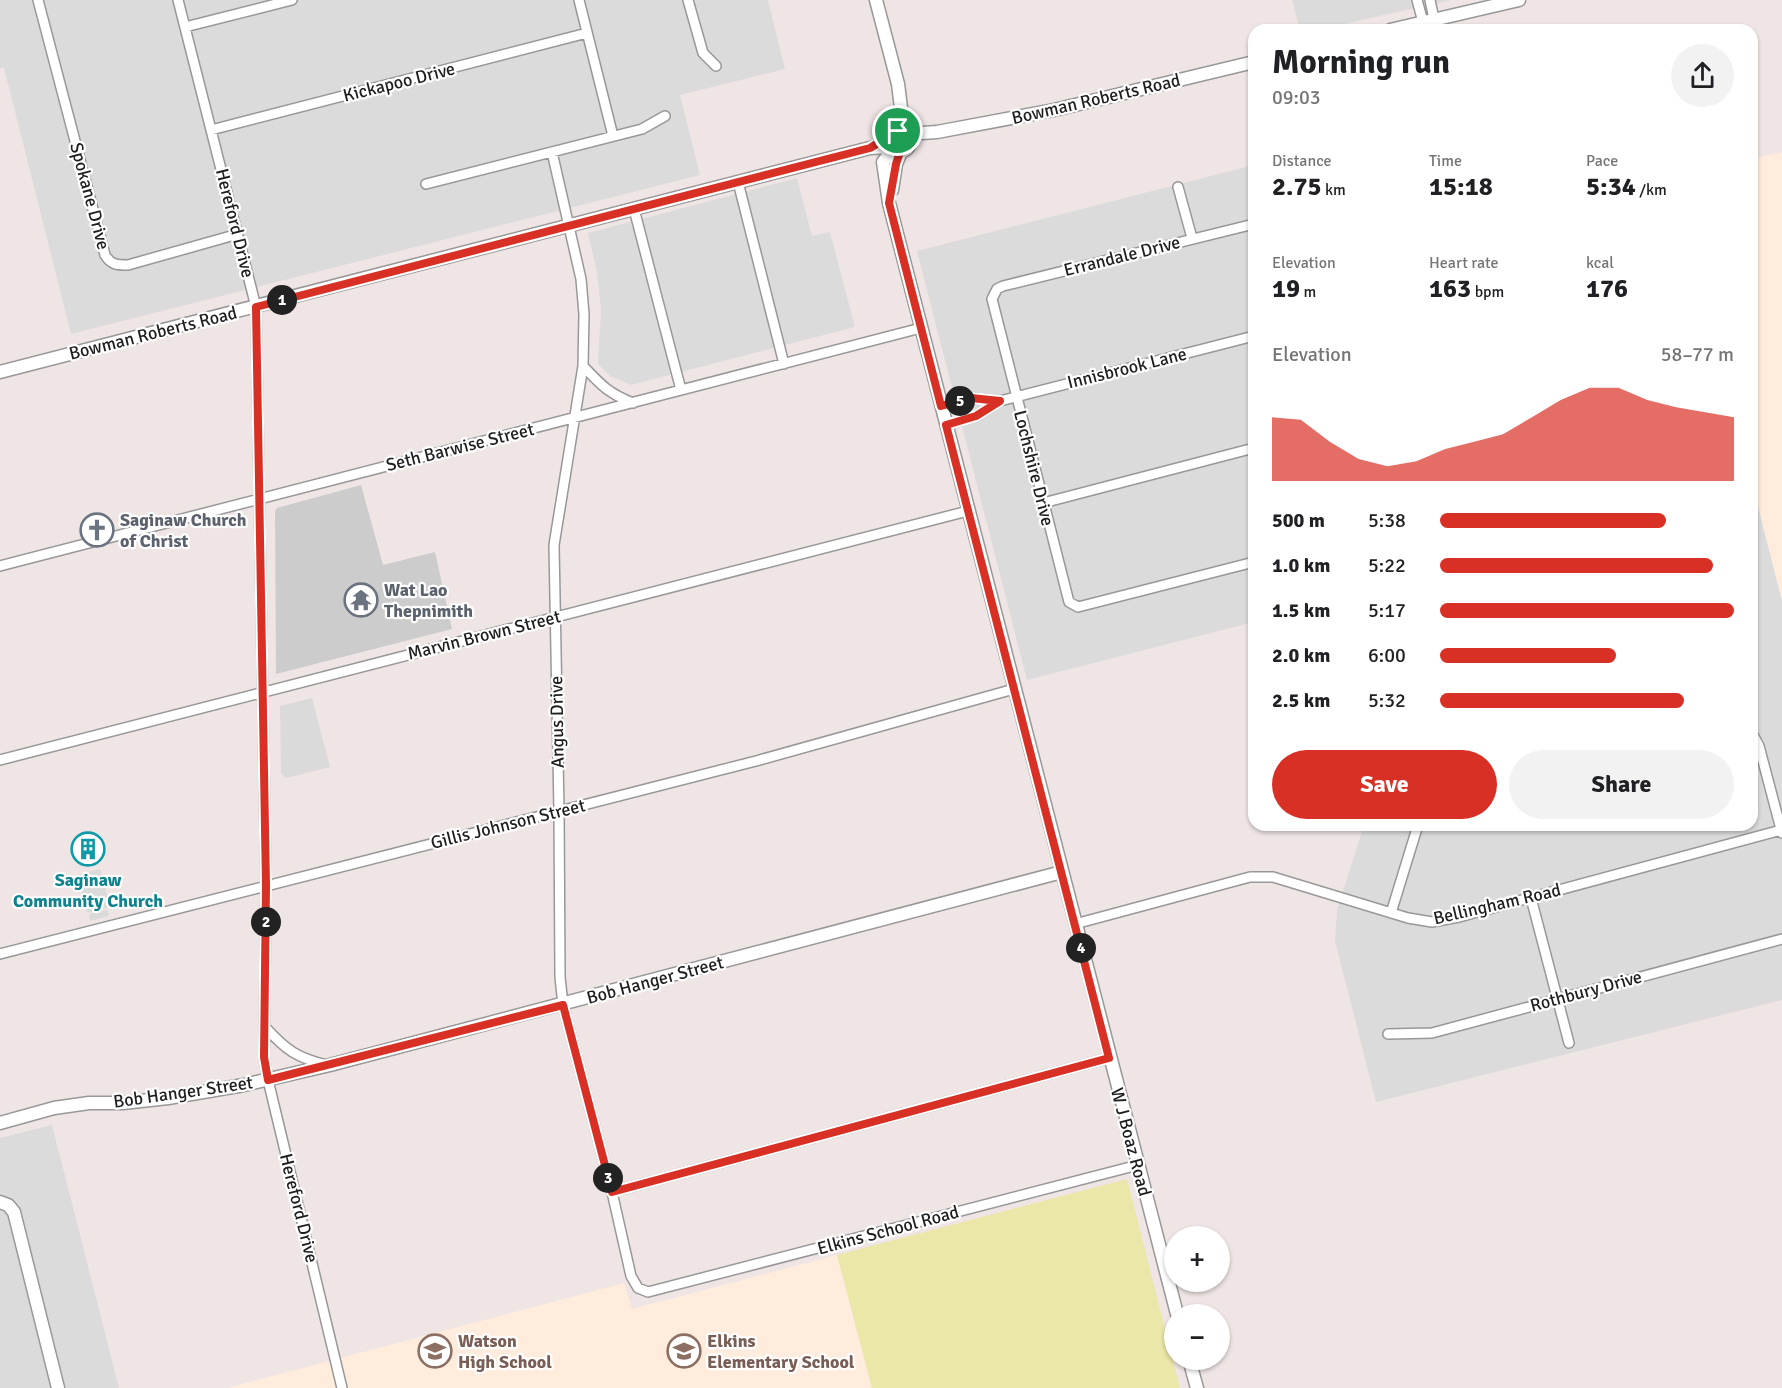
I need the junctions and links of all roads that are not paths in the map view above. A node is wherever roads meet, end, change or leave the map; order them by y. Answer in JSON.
{"nodes":[{"id":1,"x":38,"y":0,"type":"edge"},
{"id":2,"x":178,"y":0,"type":"edge"},
{"id":3,"x":292,"y":0,"type":"edge"},
{"id":4,"x":579,"y":0,"type":"edge"},
{"id":5,"x":688,"y":0,"type":"edge"},
{"id":6,"x":876,"y":0,"type":"edge"},
{"id":7,"x":1417,"y":0,"type":"edge"},
{"id":8,"x":1430,"y":0,"type":"edge"},
{"id":9,"x":1519,"y":0,"type":"edge"},
{"id":10,"x":1429,"y":21,"type":"junction"},
{"id":11,"x":1416,"y":24,"type":"edge"},
{"id":12,"x":185,"y":27,"type":"junction"},
{"id":13,"x":587,"y":33,"type":"junction"},
{"id":14,"x":1248,"y":63,"type":"edge"},
{"id":15,"x":716,"y":66,"type":"dead end"},
{"id":16,"x":664,"y":116,"type":"dead end"},
{"id":17,"x":211,"y":130,"type":"junction"},
{"id":18,"x":613,"y":136,"type":"junction"},
{"id":19,"x":898,"y":141,"type":"junction"},
{"id":20,"x":552,"y":152,"type":"junction"},
{"id":21,"x":738,"y":182,"type":"junction"},
{"id":22,"x":426,"y":184,"type":"dead end"},
{"id":23,"x":1178,"y":187,"type":"dead end"},
{"id":24,"x":634,"y":209,"type":"junction"},
{"id":25,"x":1248,"y":225,"type":"edge"},
{"id":26,"x":570,"y":226,"type":"junction"},
{"id":27,"x":238,"y":234,"type":"junction"},
{"id":28,"x":1192,"y":238,"type":"junction"},
{"id":29,"x":994,"y":293,"type":"joint"},
{"id":30,"x":256,"y":307,"type":"junction"},
{"id":31,"x":921,"y":328,"type":"junction"},
{"id":32,"x":1248,"y":338,"type":"edge"},
{"id":33,"x":784,"y":364,"type":"junction"},
{"id":34,"x":583,"y":366,"type":"junction"},
{"id":35,"x":0,"y":372,"type":"edge"},
{"id":36,"x":681,"y":390,"type":"junction"},
{"id":37,"x":1016,"y":397,"type":"junction"},
{"id":38,"x":1000,"y":401,"type":"junction"},
{"id":39,"x":633,"y":403,"type":"junction"},
{"id":40,"x":941,"y":406,"type":"junction"},
{"id":41,"x":574,"y":418,"type":"junction"},
{"id":42,"x":946,"y":425,"type":"junction"},
{"id":43,"x":1248,"y":450,"type":"edge"},
{"id":44,"x":259,"y":499,"type":"junction"},
{"id":45,"x":1043,"y":503,"type":"junction"},
{"id":46,"x":968,"y":511,"type":"junction"},
{"id":47,"x":1248,"y":564,"type":"edge"},
{"id":48,"x":0,"y":566,"type":"edge"},
{"id":49,"x":554,"y":617,"type":"junction"},
{"id":50,"x":1014,"y":689,"type":"junction"},
{"id":51,"x":262,"y":692,"type":"junction"},
{"id":52,"x":1758,"y":744,"type":"edge"},
{"id":53,"x":0,"y":760,"type":"edge"},
{"id":54,"x":559,"y":811,"type":"junction"},
{"id":55,"x":1416,"y":831,"type":"edge"},
{"id":56,"x":1781,"y":833,"type":"edge"},
{"id":57,"x":1062,"y":872,"type":"junction"},
{"id":58,"x":266,"y":886,"type":"junction"},
{"id":59,"x":1531,"y":898,"type":"junction"},
{"id":60,"x":1391,"y":913,"type":"junction"},
{"id":61,"x":1075,"y":924,"type":"junction"},
{"id":62,"x":1782,"y":939,"type":"edge"},
{"id":63,"x":0,"y":954,"type":"edge"},
{"id":64,"x":1558,"y":998,"type":"junction"},
{"id":65,"x":563,"y":1005,"type":"junction"},
{"id":66,"x":265,"y":1027,"type":"junction"},
{"id":67,"x":1388,"y":1034,"type":"dead end"},
{"id":68,"x":1569,"y":1043,"type":"dead end"},
{"id":69,"x":1109,"y":1058,"type":"junction"},
{"id":70,"x":330,"y":1065,"type":"junction"},
{"id":71,"x":268,"y":1080,"type":"junction"},
{"id":72,"x":0,"y":1123,"type":"edge"},
{"id":73,"x":1138,"y":1165,"type":"junction"},
{"id":74,"x":612,"y":1192,"type":"junction"},
{"id":75,"x":0,"y":1202,"type":"edge"},
{"id":76,"x":638,"y":1288,"type":"joint"},
{"id":77,"x":1174,"y":1304,"type":"edge"},
{"id":78,"x":1192,"y":1370,"type":"edge"},
{"id":79,"x":58,"y":1388,"type":"edge"},
{"id":80,"x":342,"y":1388,"type":"edge"},
{"id":81,"x":1197,"y":1388,"type":"edge"}],
"edges":[{"from":1,"to":27,"type":"street","name":"Spokane Drive"},
{"from":2,"to":12,"type":"street","name":"Hereford Drive"},
{"from":3,"to":12,"type":"street"},
{"from":4,"to":13,"type":"street"},
{"from":5,"to":15,"type":"street"},
{"from":6,"to":19,"type":"street","name":"W J Boaz Road"},
{"from":7,"to":10,"type":"street"},
{"from":8,"to":10,"type":"street"},
{"from":9,"to":10,"type":"street"},
{"from":10,"to":11,"type":"street"},
{"from":12,"to":17,"type":"street","name":"Hereford Drive"},
{"from":13,"to":17,"type":"street","name":"Kickapoo Drive"},
{"from":13,"to":18,"type":"street"},
{"from":14,"to":19,"type":"street","name":"Bowman Roberts Road"},
{"from":16,"to":18,"type":"street"},
{"from":17,"to":27,"type":"street","name":"Hereford Drive"},
{"from":18,"to":20,"type":"street"},
{"from":19,"to":21,"type":"street","name":"Bowman Roberts Road"},
{"from":19,"to":31,"type":"street","name":"W J Boaz Road"},
{"from":20,"to":22,"type":"street"},
{"from":20,"to":26,"type":"street","name":"Angus Drive"},
{"from":21,"to":24,"type":"street","name":"Bowman Roberts Road"},
{"from":21,"to":33,"type":"street"},
{"from":23,"to":28,"type":"street"},
{"from":24,"to":26,"type":"street","name":"Bowman Roberts Road"},
{"from":24,"to":36,"type":"street"},
{"from":25,"to":28,"type":"street","name":"Errandale Drive"},
{"from":26,"to":30,"type":"street","name":"Bowman Roberts Road"},
{"from":26,"to":34,"type":"street","name":"Angus Drive"},
{"from":27,"to":30,"type":"street","name":"Hereford Drive"},
{"from":28,"to":29,"type":"street","name":"Errandale Drive"},
{"from":29,"to":37,"type":"street","name":"Lochshire Drive"},
{"from":30,"to":35,"type":"street","name":"Bowman Roberts Road"},
{"from":30,"to":44,"type":"street","name":"Hereford Drive"},
{"from":31,"to":33,"type":"street","name":"Seth Barwise Street"},
{"from":31,"to":40,"type":"street","name":"W J Boaz Road"},
{"from":32,"to":37,"type":"street","name":"Innisbrook Lane"},
{"from":33,"to":36,"type":"street","name":"Seth Barwise Street"},
{"from":34,"to":39,"type":"street"},
{"from":34,"to":41,"type":"street","name":"Angus Drive"},
{"from":36,"to":39,"type":"street","name":"Seth Barwise Street"},
{"from":37,"to":38,"type":"street","name":"Innisbrook Lane"},
{"from":37,"to":45,"type":"street","name":"Lochshire Drive"},
{"from":38,"to":40,"type":"street","name":"Innisbrook Lane"},
{"from":38,"to":42,"type":"street","name":"Innisbrook Lane"},
{"from":39,"to":41,"type":"street","name":"Seth Barwise Street"},
{"from":40,"to":42,"type":"street","name":"W J Boaz Road"},
{"from":41,"to":44,"type":"street","name":"Seth Barwise Street"},
{"from":41,"to":49,"type":"street","name":"Angus Drive"},
{"from":42,"to":46,"type":"street","name":"W J Boaz Road"},
{"from":43,"to":45,"type":"street"},
{"from":44,"to":48,"type":"street","name":"Seth Barwise Street"},
{"from":44,"to":51,"type":"street","name":"Hereford Drive"},
{"from":45,"to":47,"type":"street","name":"Lochshire Drive"},
{"from":46,"to":49,"type":"street","name":"Marvin Brown Street"},
{"from":46,"to":50,"type":"street","name":"W J Boaz Road"},
{"from":49,"to":51,"type":"street","name":"Marvin Brown Street"},
{"from":49,"to":54,"type":"street","name":"Angus Drive"},
{"from":50,"to":54,"type":"street","name":"Gillis Johnson Street"},
{"from":50,"to":57,"type":"street","name":"W J Boaz Road"},
{"from":51,"to":53,"type":"street","name":"Marvin Brown Street"},
{"from":51,"to":58,"type":"street","name":"Hereford Drive"},
{"from":52,"to":56,"type":"street"},
{"from":54,"to":58,"type":"street","name":"Gillis Johnson Street"},
{"from":54,"to":65,"type":"street","name":"Angus Drive"},
{"from":55,"to":60,"type":"street"},
{"from":56,"to":59,"type":"street","name":"Bellingham Road"},
{"from":57,"to":61,"type":"street","name":"W J Boaz Road"},
{"from":57,"to":65,"type":"street","name":"Bob Hanger Street"},
{"from":58,"to":63,"type":"street","name":"Gillis Johnson Street"},
{"from":58,"to":66,"type":"street","name":"Hereford Drive"},
{"from":59,"to":60,"type":"street","name":"Bellingham Road"},
{"from":59,"to":64,"type":"street"},
{"from":60,"to":61,"type":"street","name":"Bellingham Road"},
{"from":61,"to":69,"type":"street","name":"W J Boaz Road"},
{"from":62,"to":64,"type":"street","name":"Rothbury Drive"},
{"from":64,"to":67,"type":"street","name":"Rothbury Drive"},
{"from":64,"to":68,"type":"street"},
{"from":65,"to":70,"type":"street","name":"Bob Hanger Street"},
{"from":65,"to":74,"type":"street","name":"Angus Drive"},
{"from":66,"to":70,"type":"street"},
{"from":66,"to":71,"type":"street","name":"Hereford Drive"},
{"from":69,"to":73,"type":"street","name":"W J Boaz Road"},
{"from":69,"to":74,"type":"street"},
{"from":70,"to":71,"type":"street","name":"Bob Hanger Street"},
{"from":71,"to":72,"type":"street","name":"Bob Hanger Street"},
{"from":71,"to":80,"type":"street","name":"Hereford Drive"},
{"from":73,"to":76,"type":"street","name":"Elkins School Road"},
{"from":73,"to":77,"type":"street","name":"W J Boaz Road"},
{"from":74,"to":76,"type":"street","name":"Angus Drive"},
{"from":75,"to":79,"type":"street"},
{"from":78,"to":81,"type":"street"}]}
